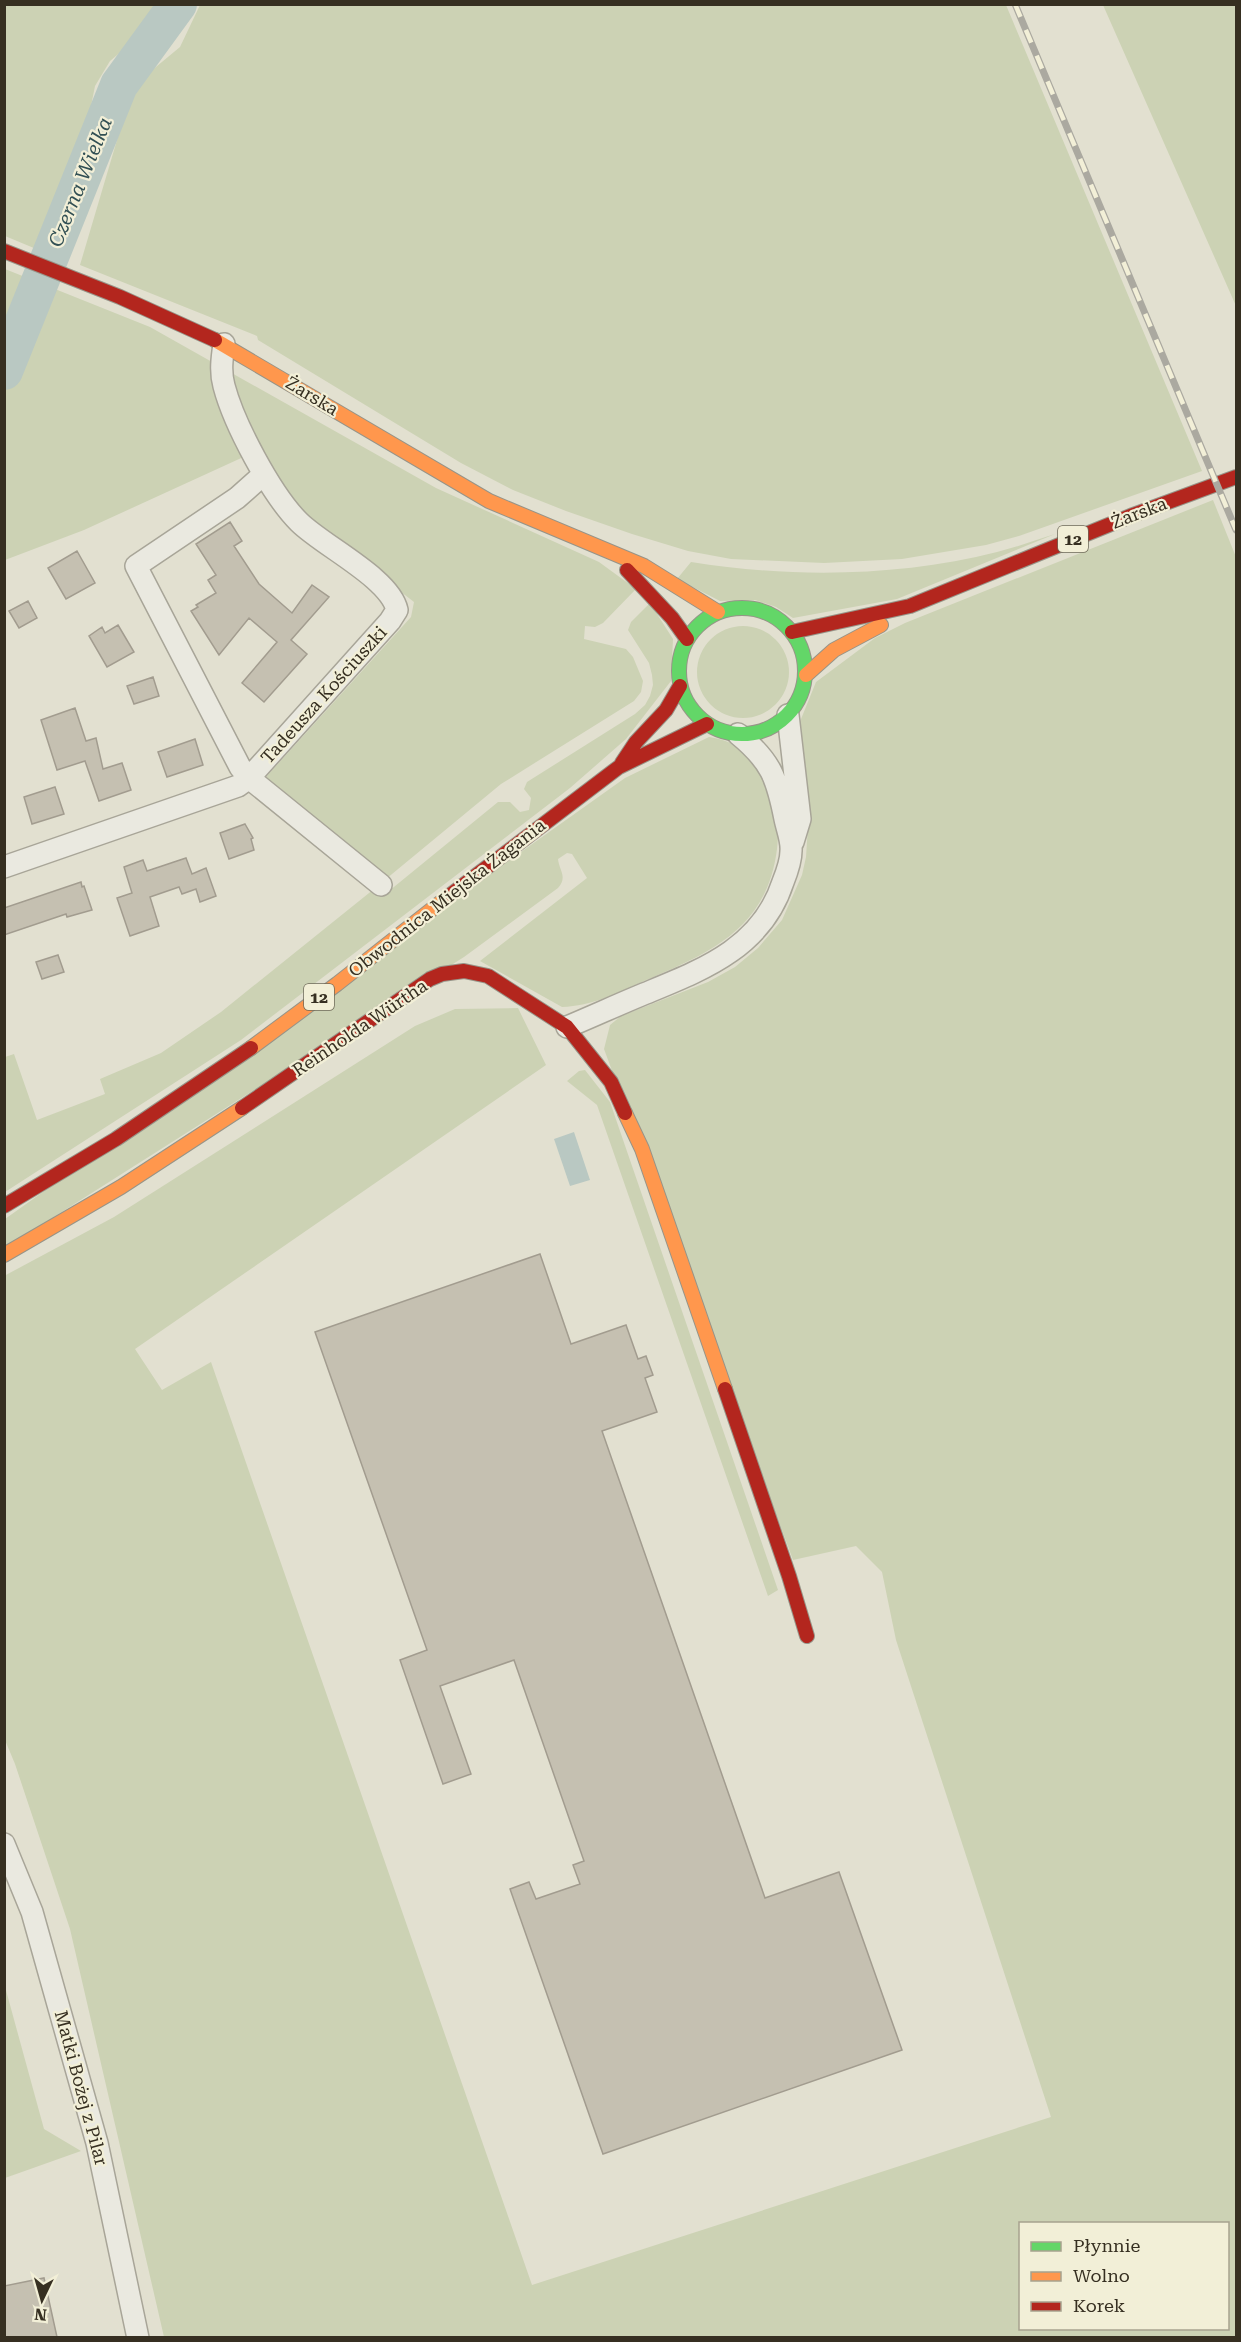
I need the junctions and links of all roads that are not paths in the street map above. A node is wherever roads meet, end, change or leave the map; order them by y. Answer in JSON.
{"nodes":[{"id":1,"x":4,"y":251,"type":"edge"},
{"id":2,"x":224,"y":344,"type":"junction"},
{"id":3,"x":264,"y":474,"type":"junction"},
{"id":4,"x":1236,"y":477,"type":"edge"},
{"id":5,"x":614,"y":554,"type":"junction"},
{"id":6,"x":910,"y":606,"type":"junction"},
{"id":7,"x":718,"y":612,"type":"junction"},
{"id":8,"x":792,"y":632,"type":"junction"},
{"id":9,"x":687,"y":639,"type":"junction"},
{"id":10,"x":806,"y":675,"type":"junction"},
{"id":11,"x":680,"y":686,"type":"junction"},
{"id":12,"x":788,"y":715,"type":"junction"},
{"id":13,"x":707,"y":724,"type":"junction"},
{"id":14,"x":738,"y":734,"type":"junction"},
{"id":15,"x":619,"y":767,"type":"junction"},
{"id":16,"x":249,"y":778,"type":"junction"},
{"id":17,"x":792,"y":849,"type":"junction"},
{"id":18,"x":4,"y":867,"type":"edge"},
{"id":19,"x":381,"y":885,"type":"dead end"},
{"id":20,"x":567,"y":1027,"type":"junction"},
{"id":21,"x":4,"y":1206,"type":"edge"},
{"id":22,"x":4,"y":1255,"type":"edge"},
{"id":23,"x":807,"y":1636,"type":"dead end"},
{"id":24,"x":4,"y":1844,"type":"edge"},
{"id":25,"x":138,"y":2337,"type":"edge"}],
"edges":[{"from":1,"to":2,"type":"street","name":"Żarska"},
{"from":2,"to":3,"type":"street","name":"Tadeusza Kościuszki"},
{"from":2,"to":5,"type":"street","name":"Żarska"},
{"from":3,"to":16,"type":"street"},
{"from":3,"to":16,"type":"street","name":"Tadeusza Kościuszki"},
{"from":4,"to":6,"type":"street","name":"Żarska","number":"12"},
{"from":5,"to":7,"type":"street","name":"Żarska"},
{"from":5,"to":9,"type":"street","name":"Żarska"},
{"from":6,"to":8,"type":"street","name":"Żarska","number":"12"},
{"from":6,"to":10,"type":"street","name":"Żarska"},
{"from":7,"to":8,"type":"street"},
{"from":7,"to":9,"type":"street"},
{"from":8,"to":10,"type":"street"},
{"from":9,"to":11,"type":"street","number":"12"},
{"from":10,"to":12,"type":"street"},
{"from":11,"to":13,"type":"street"},
{"from":11,"to":15,"type":"street","name":"Obwodnica Miejska Żagania","number":"12"},
{"from":12,"to":14,"type":"street"},
{"from":12,"to":17,"type":"street"},
{"from":13,"to":14,"type":"street"},
{"from":13,"to":15,"type":"street","name":"Obwodnica Miejska Żagania","number":"12"},
{"from":14,"to":17,"type":"street"},
{"from":15,"to":21,"type":"street","name":"Obwodnica Miejska Żagania","number":"12"},
{"from":16,"to":18,"type":"street","name":"Tadeusza Kościuszki"},
{"from":16,"to":19,"type":"street"},
{"from":17,"to":20,"type":"street"},
{"from":20,"to":22,"type":"street","name":"Reinholda Würtha"},
{"from":20,"to":23,"type":"street","name":"Reinholda Würtha"},
{"from":24,"to":25,"type":"street","name":"Matki Bożej z Pilar"}]}
